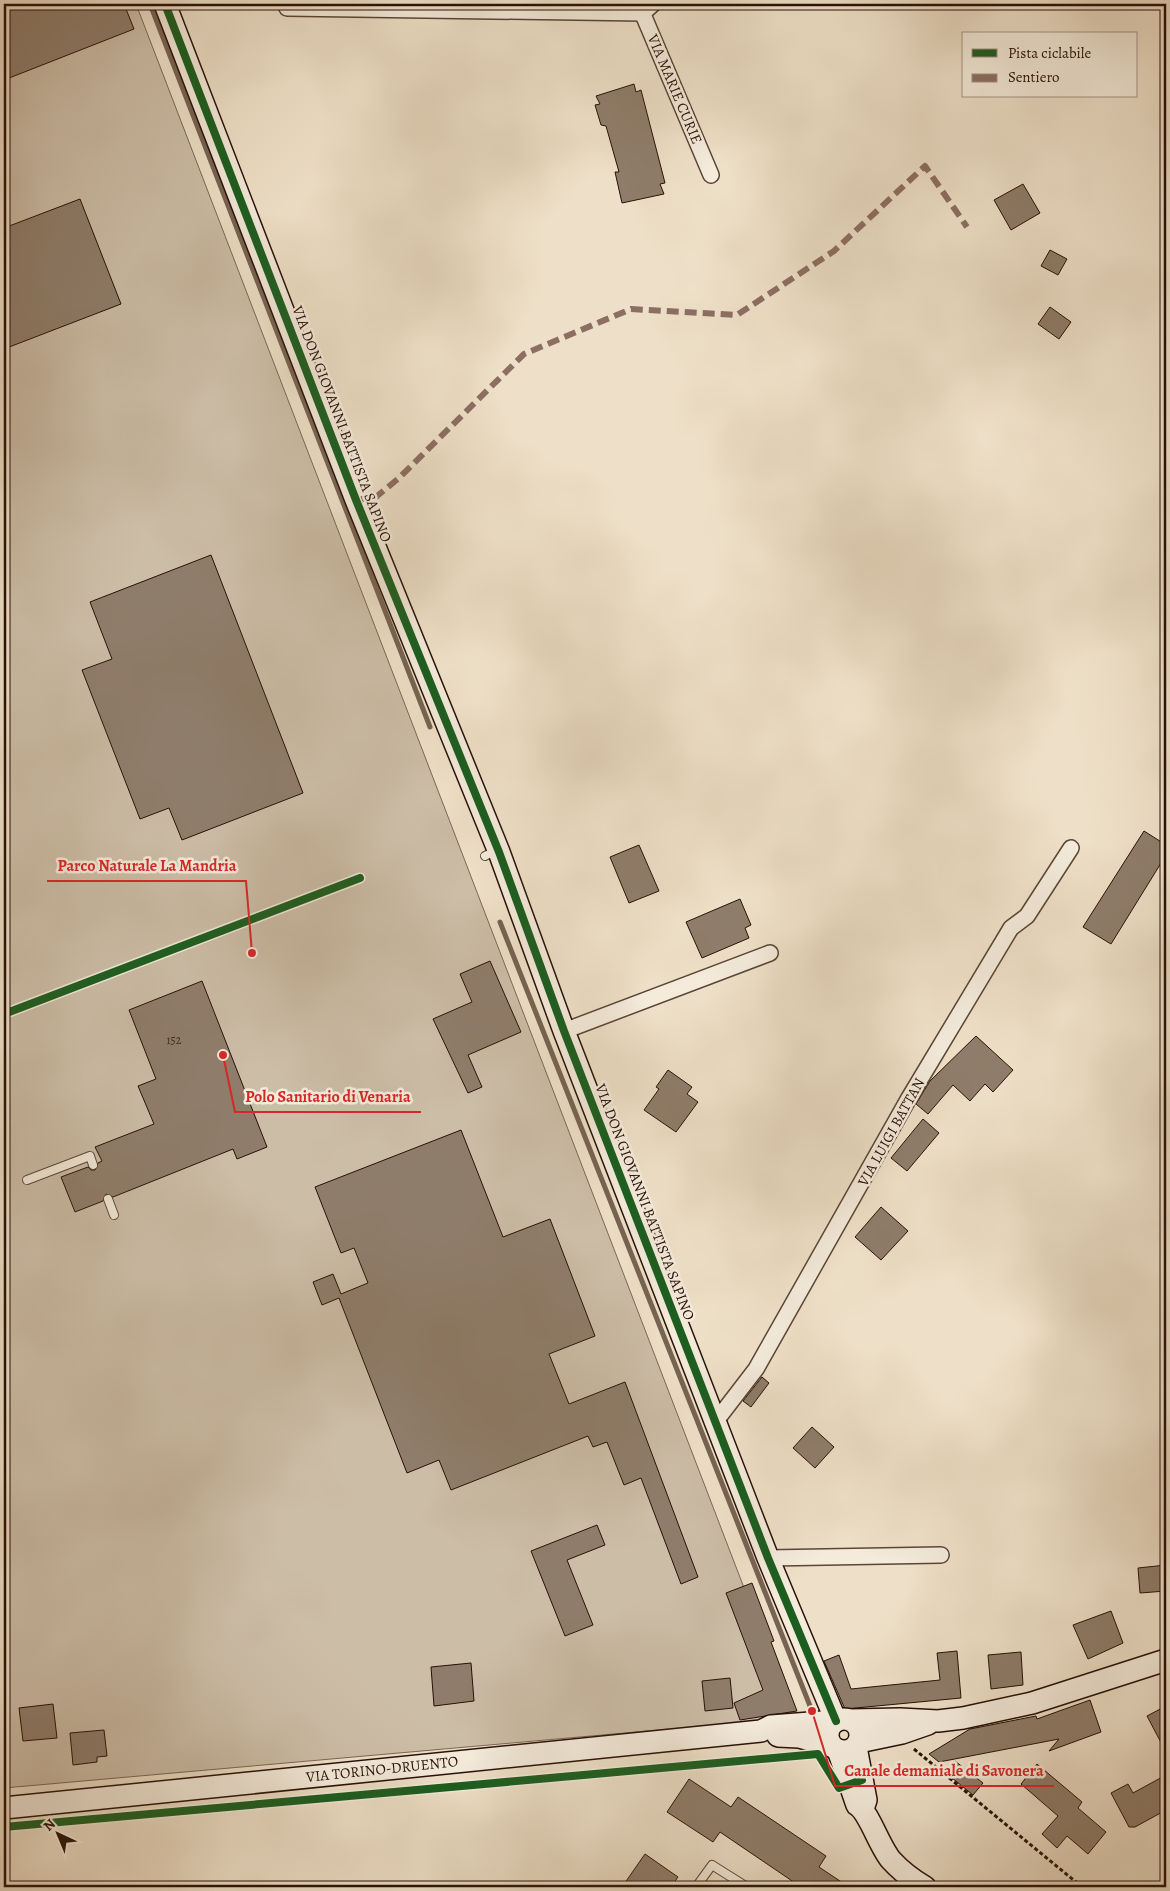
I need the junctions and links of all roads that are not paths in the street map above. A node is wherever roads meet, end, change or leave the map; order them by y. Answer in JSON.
{"nodes":[{"id":1,"x":166,"y":4,"type":"edge"},
{"id":2,"x":645,"y":7,"type":"edge"},
{"id":3,"x":287,"y":8,"type":"dead end"},
{"id":4,"x":711,"y":175,"type":"dead end"},
{"id":5,"x":1071,"y":848,"type":"dead end"},
{"id":6,"x":770,"y":952,"type":"dead end"},
{"id":7,"x":564,"y":1031,"type":"junction"},
{"id":8,"x":93,"y":1165,"type":"dead end"},
{"id":9,"x":27,"y":1180,"type":"dead end"},
{"id":10,"x":108,"y":1199,"type":"dead end"},
{"id":11,"x":114,"y":1215,"type":"dead end"},
{"id":12,"x":716,"y":1421,"type":"junction"},
{"id":13,"x":766,"y":1552,"type":"junction"},
{"id":14,"x":941,"y":1554,"type":"dead end"},
{"id":15,"x":1166,"y":1660,"type":"edge"},
{"id":16,"x":843,"y":1721,"type":"junction"},
{"id":17,"x":938,"y":1721,"type":"junction"},
{"id":18,"x":761,"y":1731,"type":"junction"},
{"id":19,"x":846,"y":1746,"type":"junction"},
{"id":20,"x":4,"y":1808,"type":"edge"},
{"id":21,"x":696,"y":1887,"type":"edge"},
{"id":22,"x":747,"y":1887,"type":"edge"},
{"id":23,"x":925,"y":1887,"type":"edge"}],
"edges":[{"from":1,"to":7,"type":"street","name":"VIA DON GIOVANNI BATTISTA SAPINO"},
{"from":2,"to":3,"type":"street"},
{"from":2,"to":4,"type":"street","name":"VIA MARIE CURIE"},
{"from":5,"to":12,"type":"street","name":"VIA LUIGI BATTAN"},
{"from":6,"to":7,"type":"street"},
{"from":7,"to":12,"type":"street","name":"VIA DON GIOVANNI BATTISTA SAPINO"},
{"from":8,"to":9,"type":"lane"},
{"from":10,"to":11,"type":"lane"},
{"from":12,"to":13,"type":"street","name":"VIA DON GIOVANNI BATTISTA SAPINO"},
{"from":13,"to":14,"type":"street"},
{"from":13,"to":16,"type":"street","name":"VIA DON GIOVANNI BATTISTA SAPINO"},
{"from":15,"to":17,"type":"street","name":"VIA TORINO-DRUENTO"},
{"from":16,"to":17,"type":"street","name":"VIA TORINO-DRUENTO"},
{"from":16,"to":18,"type":"street","name":"VIA TORINO-DRUENTO"},
{"from":16,"to":19,"type":"street","name":"VIA DON GIOVANNI BATTISTA SAPINO"},
{"from":16,"to":19,"type":"street"},
{"from":17,"to":19,"type":"street","name":"VIA TORINO-DRUENTO"},
{"from":18,"to":19,"type":"street","name":"VIA TORINO-DRUENTO"},
{"from":18,"to":20,"type":"street","name":"VIA TORINO-DRUENTO"},
{"from":19,"to":23,"type":"street"},
{"from":21,"to":22,"type":"lane"}]}
